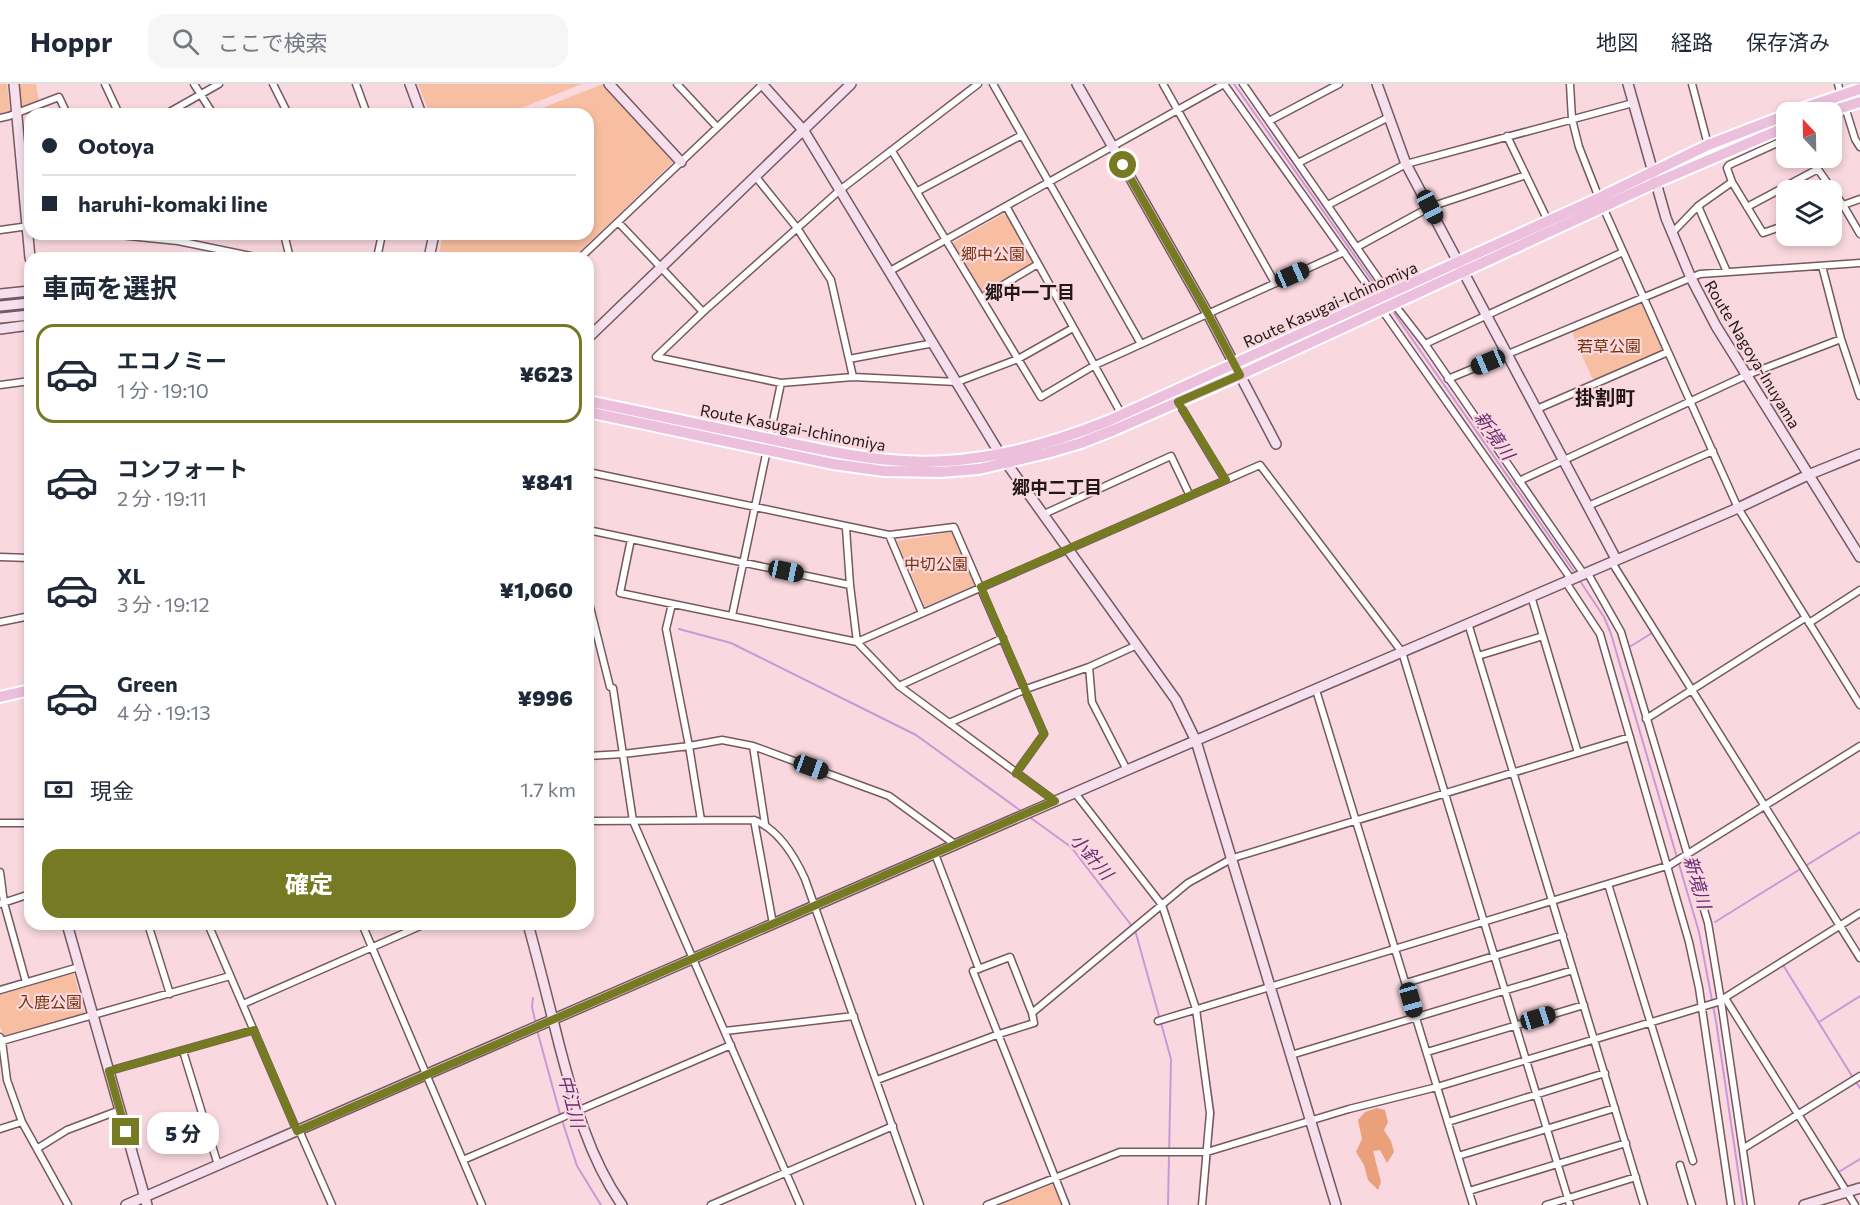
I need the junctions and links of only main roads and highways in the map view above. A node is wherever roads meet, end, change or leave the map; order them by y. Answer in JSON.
{"nodes":[{"id":1,"x":1860,"y":89,"type":"edge"},
{"id":2,"x":1840,"y":90,"type":"edge"},
{"id":3,"x":1814,"y":102,"type":"edge"},
{"id":4,"x":1860,"y":102,"type":"edge"},
{"id":5,"x":1842,"y":107,"type":"edge"},
{"id":6,"x":1776,"y":119,"type":"edge"},
{"id":7,"x":1776,"y":131,"type":"edge"},
{"id":8,"x":1653,"y":177,"type":"junction"},
{"id":9,"x":1601,"y":203,"type":"junction"},
{"id":10,"x":1461,"y":266,"type":"junction"},
{"id":11,"x":1391,"y":299,"type":"junction"},
{"id":12,"x":594,"y":403,"type":"edge"},
{"id":13,"x":594,"y":413,"type":"edge"},
{"id":14,"x":769,"y":445,"type":"junction"},
{"id":15,"x":1003,"y":458,"type":"junction"},
{"id":16,"x":24,"y":691,"type":"edge"},
{"id":17,"x":0,"y":697,"type":"edge"}],
"edges":[{"from":1,"to":2,"type":"main road"},
{"from":2,"to":3,"type":"main road"},
{"from":4,"to":5,"type":"main road"},
{"from":6,"to":8,"type":"main road","name":"Route Kasugai-Ichinomiya"},
{"from":7,"to":8,"type":"main road","name":"Route Kasugai-Ichinomiya"},
{"from":8,"to":9,"type":"main road","name":"Route Kasugai-Ichinomiya"},
{"from":9,"to":10,"type":"main road","name":"Route Kasugai-Ichinomiya"},
{"from":9,"to":10,"type":"main road","name":"Route Kasugai-Ichinomiya"},
{"from":10,"to":11,"type":"main road","name":"Route Kasugai-Ichinomiya"},
{"from":11,"to":15,"type":"main road","name":"Route Kasugai-Ichinomiya"},
{"from":11,"to":15,"type":"main road","name":"Route Kasugai-Ichinomiya"},
{"from":12,"to":14,"type":"main road","name":"Route Kasugai-Ichinomiya"},
{"from":13,"to":14,"type":"main road","name":"Route Kasugai-Ichinomiya"},
{"from":14,"to":15,"type":"main road","name":"Route Kasugai-Ichinomiya"},
{"from":16,"to":17,"type":"main road"}]}
